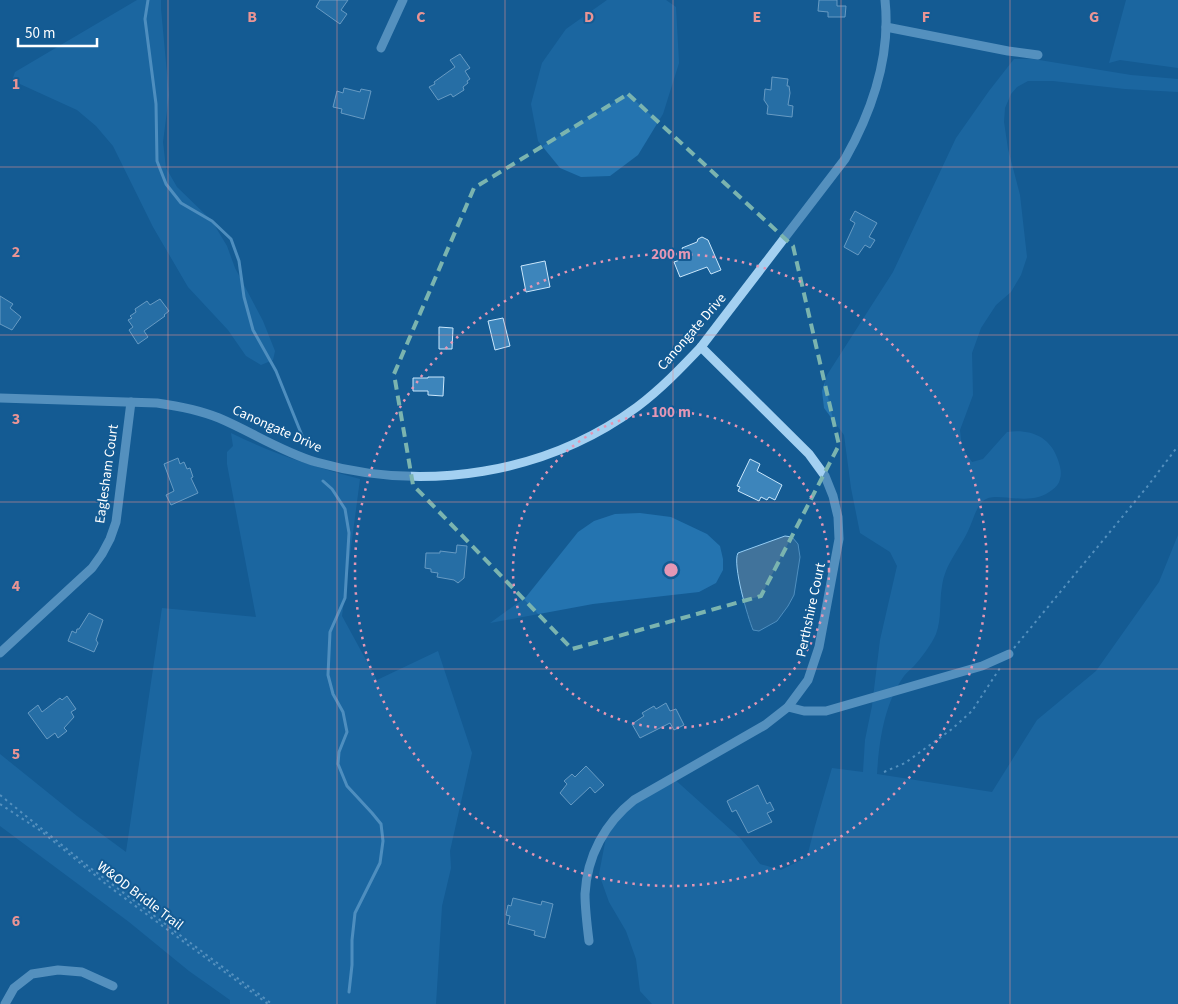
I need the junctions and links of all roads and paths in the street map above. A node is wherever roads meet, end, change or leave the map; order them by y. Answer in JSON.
{"nodes":[{"id":1,"x":403,"y":0,"type":"edge"},
{"id":2,"x":885,"y":0,"type":"edge"},
{"id":3,"x":886,"y":27,"type":"junction"},
{"id":4,"x":381,"y":48,"type":"dead end"},
{"id":5,"x":1038,"y":54,"type":"dead end"},
{"id":6,"x":701,"y":347,"type":"junction"},
{"id":7,"x":0,"y":398,"type":"edge"},
{"id":8,"x":131,"y":402,"type":"junction"},
{"id":9,"x":1178,"y":446,"type":"edge"},
{"id":10,"x":0,"y":653,"type":"edge"},
{"id":11,"x":1009,"y":654,"type":"junction"},
{"id":12,"x":788,"y":707,"type":"junction"},
{"id":13,"x":884,"y":772,"type":"dead end"},
{"id":14,"x":0,"y":795,"type":"edge"},
{"id":15,"x":0,"y":804,"type":"edge"},
{"id":16,"x":589,"y":940,"type":"dead end"},
{"id":17,"x":113,"y":986,"type":"dead end"},
{"id":18,"x":5,"y":1004,"type":"edge"},
{"id":19,"x":268,"y":1004,"type":"edge"},
{"id":20,"x":272,"y":1004,"type":"edge"}],
"edges":[{"from":1,"to":4,"type":"street"},
{"from":2,"to":3,"type":"street","name":"Canongate Drive"},
{"from":3,"to":5,"type":"street"},
{"from":3,"to":6,"type":"street","name":"Canongate Drive"},
{"from":6,"to":8,"type":"street","name":"Canongate Drive"},
{"from":6,"to":12,"type":"street","name":"Perthshire Court"},
{"from":7,"to":8,"type":"street","name":"Canongate Drive"},
{"from":8,"to":10,"type":"street","name":"Eaglesham Court"},
{"from":9,"to":11,"type":"path"},
{"from":11,"to":12,"type":"street"},
{"from":11,"to":13,"type":"path"},
{"from":12,"to":16,"type":"street","name":"Perthshire Court"},
{"from":14,"to":20,"type":"path"},
{"from":15,"to":19,"type":"path","name":"W&OD Bridle Trail"},
{"from":17,"to":18,"type":"street"}]}
